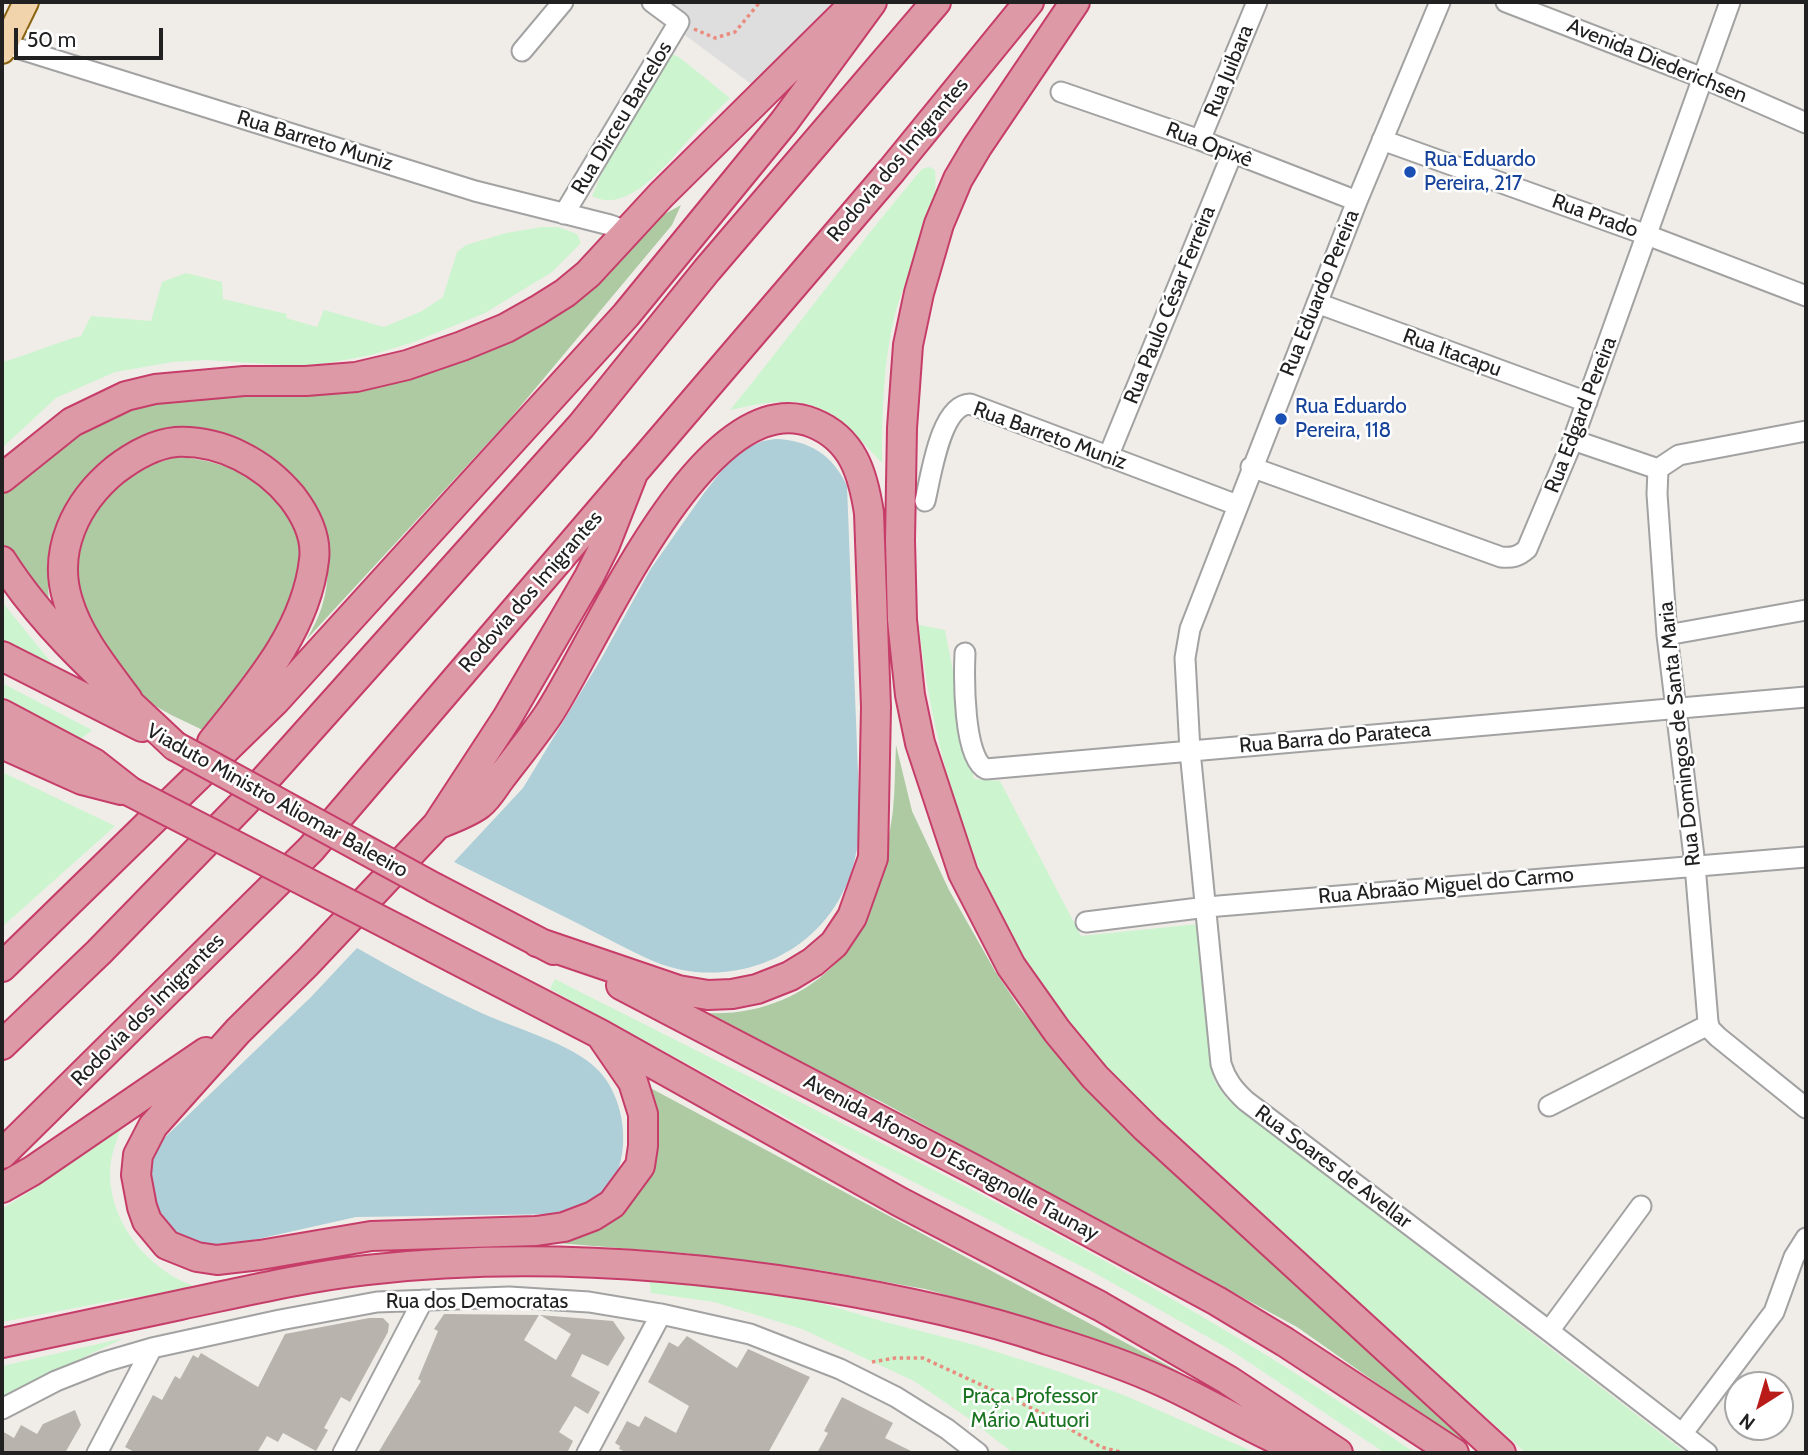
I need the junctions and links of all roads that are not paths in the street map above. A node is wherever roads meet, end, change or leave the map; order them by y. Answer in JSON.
{"nodes":[{"id":1,"x":26,"y":2,"type":"edge"},
{"id":2,"x":563,"y":2,"type":"edge"},
{"id":3,"x":652,"y":2,"type":"edge"},
{"id":4,"x":857,"y":2,"type":"edge"},
{"id":5,"x":872,"y":2,"type":"edge"},
{"id":6,"x":936,"y":2,"type":"edge"},
{"id":7,"x":1029,"y":2,"type":"edge"},
{"id":8,"x":1075,"y":2,"type":"edge"},
{"id":9,"x":1257,"y":2,"type":"edge"},
{"id":10,"x":1440,"y":2,"type":"edge"},
{"id":11,"x":1506,"y":2,"type":"edge"},
{"id":12,"x":1731,"y":2,"type":"edge"},
{"id":13,"x":3,"y":48,"type":"edge"},
{"id":14,"x":522,"y":51,"type":"dead end"},
{"id":15,"x":1703,"y":78,"type":"junction"},
{"id":16,"x":1061,"y":92,"type":"dead end"},
{"id":17,"x":1806,"y":123,"type":"edge"},
{"id":18,"x":1200,"y":140,"type":"junction"},
{"id":19,"x":1382,"y":140,"type":"junction"},
{"id":20,"x":1232,"y":154,"type":"junction"},
{"id":21,"x":1357,"y":201,"type":"junction"},
{"id":22,"x":564,"y":214,"type":"junction"},
{"id":23,"x":626,"y":231,"type":"junction"},
{"id":24,"x":1647,"y":235,"type":"junction"},
{"id":25,"x":1806,"y":296,"type":"edge"},
{"id":26,"x":1317,"y":303,"type":"junction"},
{"id":27,"x":1587,"y":402,"type":"junction"},
{"id":28,"x":1806,"y":431,"type":"edge"},
{"id":29,"x":1573,"y":440,"type":"junction"},
{"id":30,"x":1108,"y":457,"type":"junction"},
{"id":31,"x":1251,"y":467,"type":"junction"},
{"id":32,"x":1658,"y":469,"type":"junction"},
{"id":33,"x":635,"y":471,"type":"junction"},
{"id":34,"x":2,"y":478,"type":"edge"},
{"id":35,"x":925,"y":501,"type":"dead end"},
{"id":36,"x":1237,"y":505,"type":"junction"},
{"id":37,"x":2,"y":561,"type":"edge"},
{"id":38,"x":1806,"y":610,"type":"edge"},
{"id":39,"x":1667,"y":635,"type":"junction"},
{"id":40,"x":965,"y":653,"type":"dead end"},
{"id":41,"x":2,"y":656,"type":"edge"},
{"id":42,"x":1806,"y":697,"type":"edge"},
{"id":43,"x":1675,"y":708,"type":"junction"},
{"id":44,"x":128,"y":709,"type":"junction"},
{"id":45,"x":2,"y":714,"type":"edge"},
{"id":46,"x":2,"y":744,"type":"edge"},
{"id":47,"x":1190,"y":751,"type":"junction"},
{"id":48,"x":88,"y":771,"type":"junction"},
{"id":49,"x":189,"y":785,"type":"junction"},
{"id":50,"x":437,"y":825,"type":"junction"},
{"id":51,"x":1806,"y":857,"type":"edge"},
{"id":52,"x":1695,"y":865,"type":"junction"},
{"id":53,"x":435,"y":888,"type":"joint"},
{"id":54,"x":1207,"y":907,"type":"junction"},
{"id":55,"x":51,"y":921,"type":"junction"},
{"id":56,"x":1086,"y":922,"type":"dead end"},
{"id":57,"x":537,"y":942,"type":"junction"},
{"id":58,"x":2,"y":954,"type":"edge"},
{"id":59,"x":2,"y":967,"type":"edge"},
{"id":60,"x":1708,"y":1025,"type":"junction"},
{"id":61,"x":237,"y":1031,"type":"junction"},
{"id":62,"x":600,"y":1034,"type":"junction"},
{"id":63,"x":2,"y":1045,"type":"edge"},
{"id":64,"x":1549,"y":1106,"type":"dead end"},
{"id":65,"x":1806,"y":1108,"type":"edge"},
{"id":66,"x":2,"y":1154,"type":"edge"},
{"id":67,"x":2,"y":1188,"type":"edge"},
{"id":68,"x":1641,"y":1206,"type":"dead end"},
{"id":69,"x":1806,"y":1238,"type":"edge"},
{"id":70,"x":423,"y":1300,"type":"junction"},
{"id":71,"x":661,"y":1314,"type":"junction"},
{"id":72,"x":1549,"y":1331,"type":"junction"},
{"id":73,"x":2,"y":1343,"type":"edge"},
{"id":74,"x":152,"y":1348,"type":"junction"},
{"id":75,"x":2,"y":1409,"type":"edge"},
{"id":76,"x":1682,"y":1434,"type":"junction"},
{"id":77,"x":97,"y":1453,"type":"edge"},
{"id":78,"x":343,"y":1453,"type":"edge"},
{"id":79,"x":587,"y":1453,"type":"edge"},
{"id":80,"x":978,"y":1453,"type":"edge"},
{"id":81,"x":1308,"y":1453,"type":"edge"},
{"id":82,"x":1338,"y":1453,"type":"edge"},
{"id":83,"x":1454,"y":1453,"type":"edge"},
{"id":84,"x":1501,"y":1453,"type":"edge"},
{"id":85,"x":1707,"y":1453,"type":"edge"}],
"edges":[{"from":1,"to":13,"type":"main road"},
{"from":2,"to":14,"type":"street"},
{"from":3,"to":22,"type":"street","name":"Rua Dirceu Barcelos"},
{"from":4,"to":23,"type":"highway"},
{"from":5,"to":49,"type":"highway"},
{"from":6,"to":63,"type":"highway"},
{"from":7,"to":33,"type":"highway","name":"Rodovia dos Imigrantes"},
{"from":8,"to":84,"type":"highway"},
{"from":9,"to":18,"type":"street","name":"Rua Juibara"},
{"from":10,"to":19,"type":"street","name":"Rua Eduardo Pereira"},
{"from":11,"to":15,"type":"street","name":"Avenida Diederichsen"},
{"from":12,"to":15,"type":"street","name":"Rua Edgard Pereira"},
{"from":13,"to":22,"type":"street","name":"Rua Barreto Muniz"},
{"from":15,"to":17,"type":"street","name":"Avenida Diederichsen"},
{"from":15,"to":24,"type":"street","name":"Rua Edgard Pereira"},
{"from":16,"to":18,"type":"street","name":"Rua Opixê"},
{"from":18,"to":20,"type":"street","name":"Rua Opixê"},
{"from":19,"to":21,"type":"street","name":"Rua Eduardo Pereira"},
{"from":19,"to":24,"type":"street","name":"Rua Prado"},
{"from":20,"to":21,"type":"street","name":"Rua Opixê"},
{"from":20,"to":30,"type":"street","name":"Rua Paulo César Ferreira"},
{"from":21,"to":26,"type":"street","name":"Rua Eduardo Pereira"},
{"from":22,"to":23,"type":"street","name":"Rua Barreto Muniz"},
{"from":23,"to":34,"type":"highway"},
{"from":24,"to":25,"type":"street","name":"Rua Prado"},
{"from":24,"to":27,"type":"street","name":"Rua Edgard Pereira"},
{"from":26,"to":27,"type":"street","name":"Rua Itacapu"},
{"from":26,"to":31,"type":"street","name":"Rua Eduardo Pereira"},
{"from":27,"to":29,"type":"street","name":"Rua Edgard Pereira"},
{"from":28,"to":32,"type":"street"},
{"from":29,"to":31,"type":"street","name":"Rua Edgard Pereira"},
{"from":29,"to":32,"type":"street"},
{"from":30,"to":35,"type":"street","name":"Rua Barreto Muniz"},
{"from":30,"to":36,"type":"street","name":"Rua Barreto Muniz"},
{"from":31,"to":36,"type":"street","name":"Rua Eduardo Pereira"},
{"from":32,"to":39,"type":"street","name":"Rua Domingos de Santa Maria"},
{"from":33,"to":50,"type":"highway"},
{"from":33,"to":66,"type":"highway","name":"Rodovia dos Imigrantes"},
{"from":36,"to":47,"type":"street","name":"Rua Eduardo Pereira"},
{"from":37,"to":44,"type":"highway"},
{"from":38,"to":39,"type":"street"},
{"from":39,"to":43,"type":"street","name":"Rua Domingos de Santa Maria"},
{"from":40,"to":47,"type":"street","name":"Rua Barra do Parateca"},
{"from":41,"to":44,"type":"highway"},
{"from":42,"to":43,"type":"street","name":"Rua Barra do Parateca"},
{"from":43,"to":47,"type":"street","name":"Rua Barra do Parateca"},
{"from":43,"to":52,"type":"street","name":"Rua Domingos de Santa Maria"},
{"from":44,"to":49,"type":"highway"},
{"from":44,"to":53,"type":"highway","name":"Viaduto Ministro Aliomar Baleeiro","bridge":true},
{"from":45,"to":48,"type":"highway"},
{"from":46,"to":48,"type":"highway"},
{"from":47,"to":54,"type":"street","name":"Rua Soares de Avellar"},
{"from":48,"to":62,"type":"highway","bridge":true},
{"from":49,"to":55,"type":"highway"},
{"from":50,"to":57,"type":"highway"},
{"from":50,"to":61,"type":"highway"},
{"from":51,"to":52,"type":"street","name":"Rua Abraão Miguel do Carmo"},
{"from":52,"to":54,"type":"street","name":"Rua Abraão Miguel do Carmo"},
{"from":52,"to":60,"type":"street","name":"Rua Domingos de Santa Maria"},
{"from":53,"to":57,"type":"highway","name":"Avenida Afonso D'Escragnolle Taunay"},
{"from":54,"to":56,"type":"street","name":"Rua Abraão Miguel do Carmo"},
{"from":54,"to":72,"type":"street","name":"Rua Soares de Avellar"},
{"from":55,"to":58,"type":"highway"},
{"from":55,"to":59,"type":"highway"},
{"from":57,"to":83,"type":"highway","name":"Avenida Afonso D'Escragnolle Taunay"},
{"from":60,"to":64,"type":"street"},
{"from":60,"to":65,"type":"street"},
{"from":61,"to":62,"type":"highway"},
{"from":61,"to":67,"type":"highway"},
{"from":62,"to":82,"type":"highway"},
{"from":68,"to":72,"type":"street"},
{"from":69,"to":76,"type":"street"},
{"from":70,"to":71,"type":"street","name":"Rua dos Democratas"},
{"from":70,"to":74,"type":"street","name":"Rua dos Democratas"},
{"from":70,"to":78,"type":"street"},
{"from":71,"to":79,"type":"street"},
{"from":71,"to":80,"type":"street","name":"Rua dos Democratas"},
{"from":72,"to":76,"type":"street","name":"Rua Soares de Avellar"},
{"from":73,"to":81,"type":"highway"},
{"from":74,"to":75,"type":"street","name":"Rua dos Democratas"},
{"from":74,"to":77,"type":"street"},
{"from":76,"to":85,"type":"street","name":"Rua Soares de Avellar"}]}
